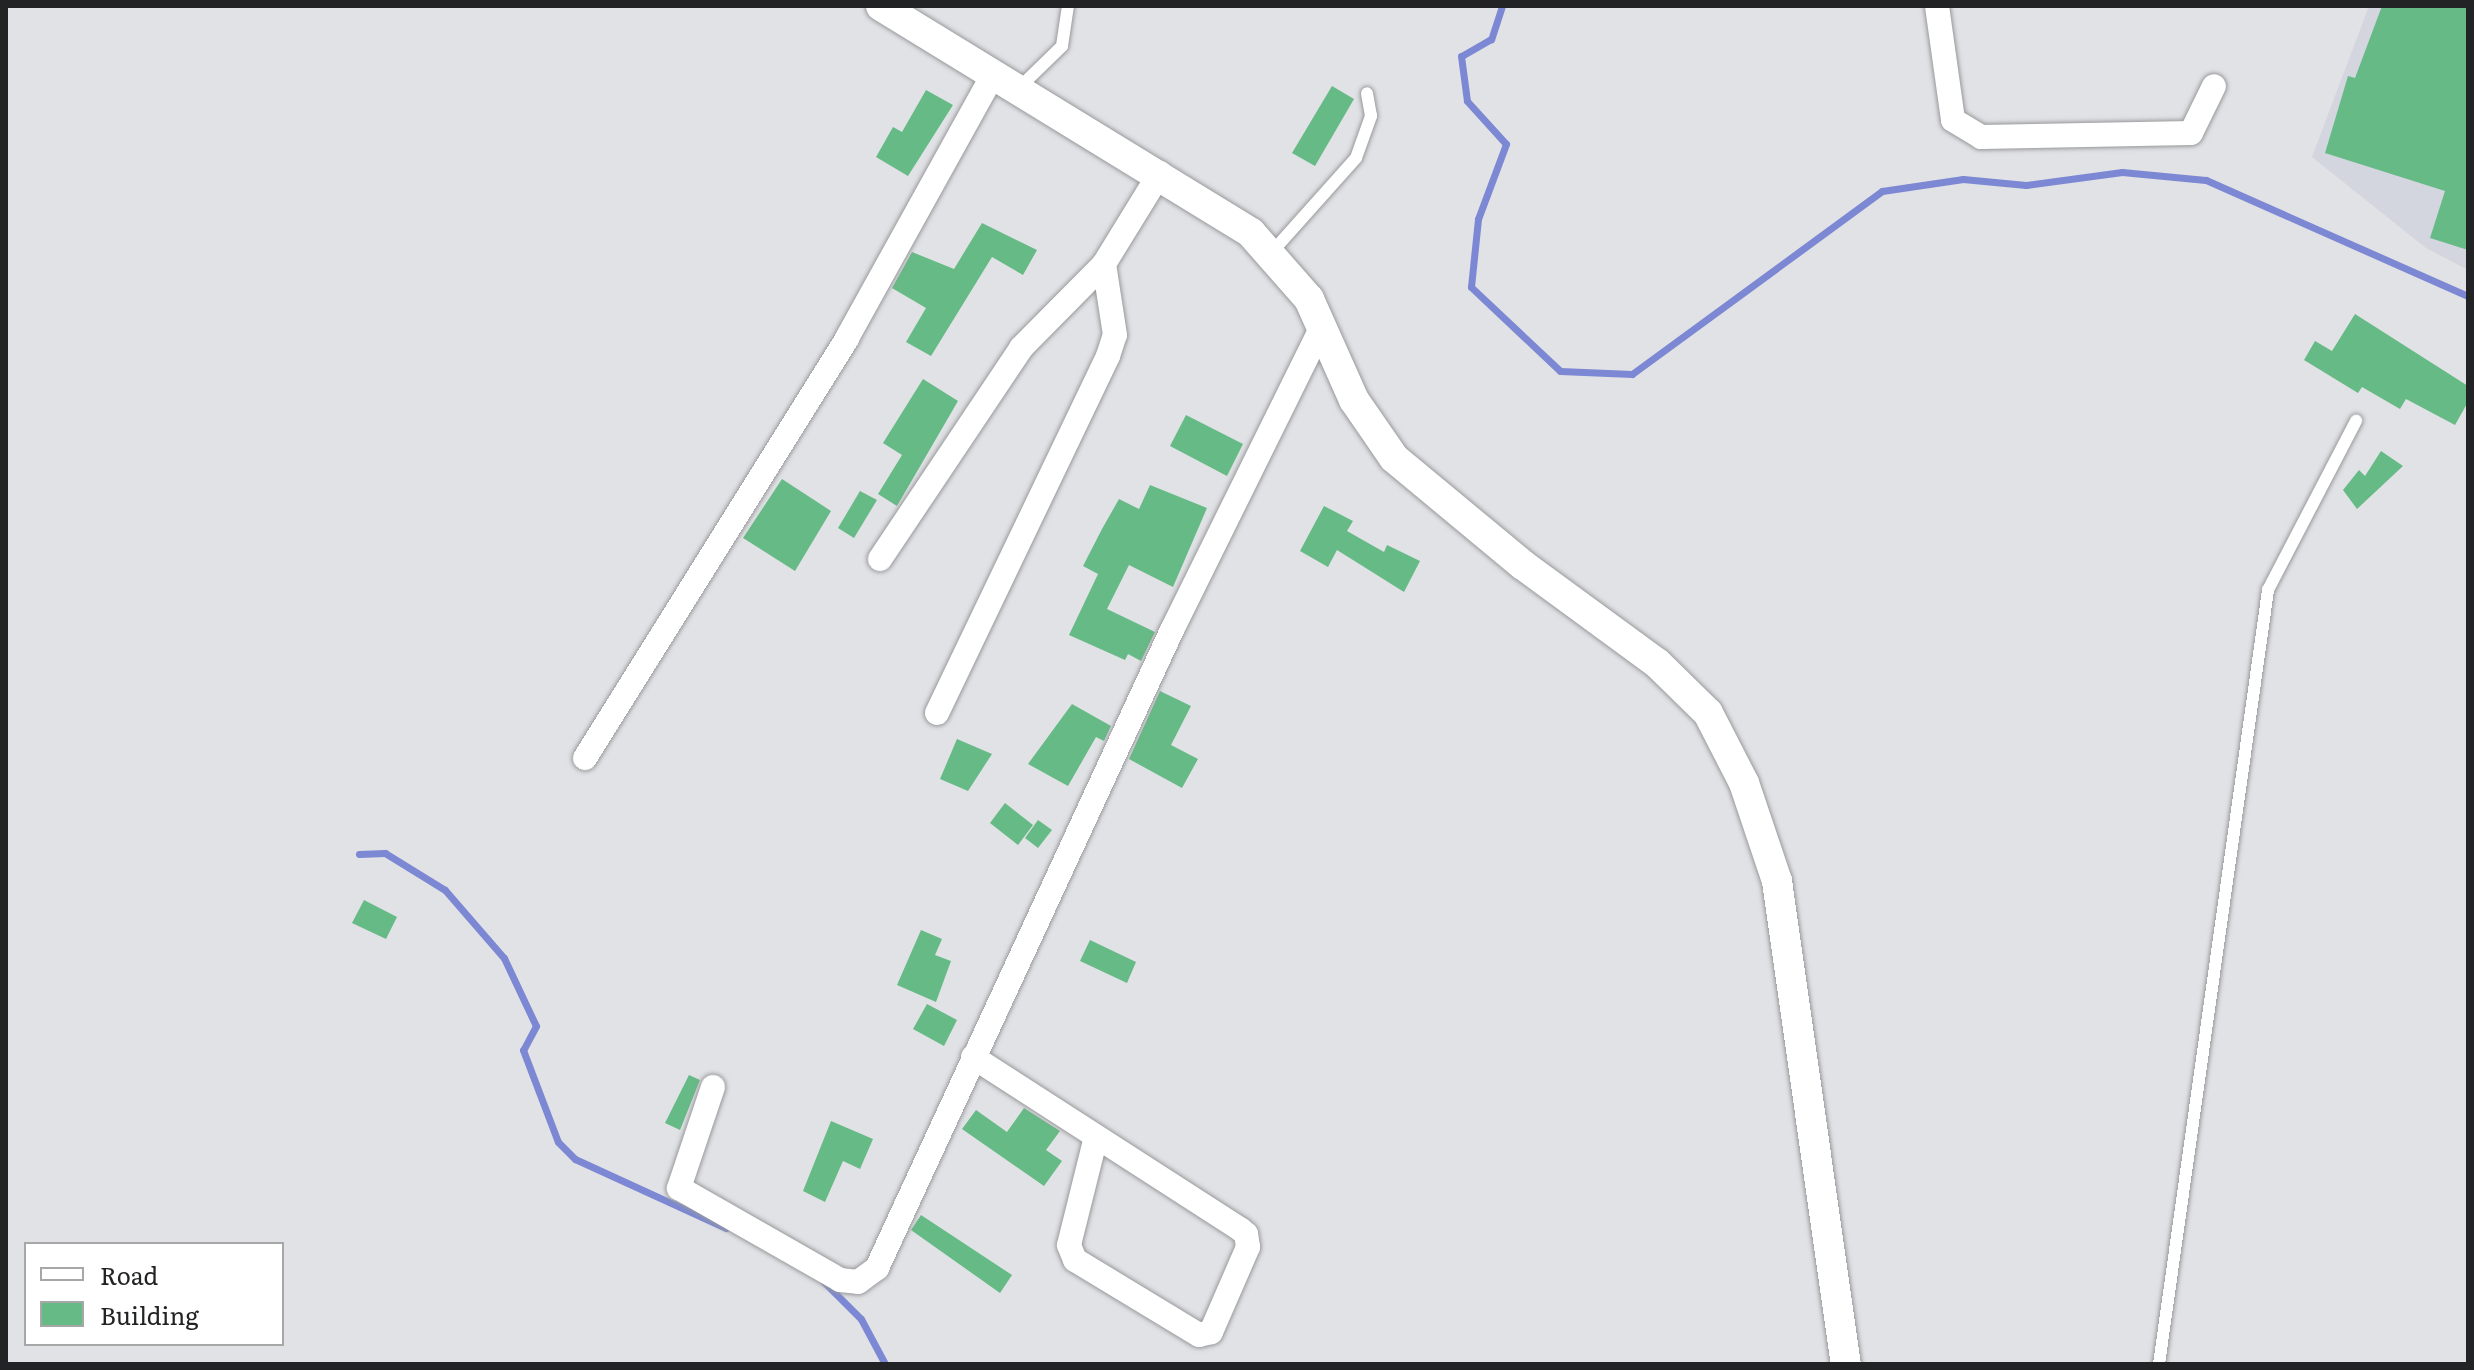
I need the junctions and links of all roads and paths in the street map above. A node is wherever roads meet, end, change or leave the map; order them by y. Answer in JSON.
{"nodes":[{"id":1,"x":881,"y":6,"type":"edge"},
{"id":2,"x":1068,"y":6,"type":"edge"},
{"id":3,"x":1937,"y":6,"type":"edge"},
{"id":4,"x":994,"y":73,"type":"junction"},
{"id":5,"x":2214,"y":86,"type":"dead end"},
{"id":6,"x":1019,"y":88,"type":"junction"},
{"id":7,"x":1367,"y":93,"type":"dead end"},
{"id":8,"x":1160,"y":173,"type":"junction"},
{"id":9,"x":1272,"y":252,"type":"junction"},
{"id":10,"x":1104,"y":264,"type":"junction"},
{"id":11,"x":1323,"y":324,"type":"junction"},
{"id":12,"x":2356,"y":421,"type":"dead end"},
{"id":13,"x":880,"y":559,"type":"dead end"},
{"id":14,"x":937,"y":713,"type":"dead end"},
{"id":15,"x":585,"y":758,"type":"dead end"},
{"id":16,"x":973,"y":1057,"type":"junction"},
{"id":17,"x":713,"y":1087,"type":"dead end"},
{"id":18,"x":1096,"y":1137,"type":"junction"},
{"id":19,"x":1846,"y":1364,"type":"edge"},
{"id":20,"x":2159,"y":1364,"type":"edge"}],
"edges":[{"from":1,"to":4,"type":"street"},
{"from":2,"to":6,"type":"lane"},
{"from":3,"to":5,"type":"street"},
{"from":4,"to":6,"type":"street"},
{"from":4,"to":15,"type":"street"},
{"from":6,"to":8,"type":"street"},
{"from":7,"to":9,"type":"lane"},
{"from":8,"to":9,"type":"street"},
{"from":8,"to":10,"type":"street"},
{"from":9,"to":11,"type":"street"},
{"from":10,"to":13,"type":"street"},
{"from":10,"to":14,"type":"street"},
{"from":11,"to":16,"type":"street"},
{"from":11,"to":19,"type":"street"},
{"from":12,"to":20,"type":"lane"},
{"from":16,"to":17,"type":"street"},
{"from":16,"to":18,"type":"street"},
{"from":18,"to":18,"type":"street"}]}
